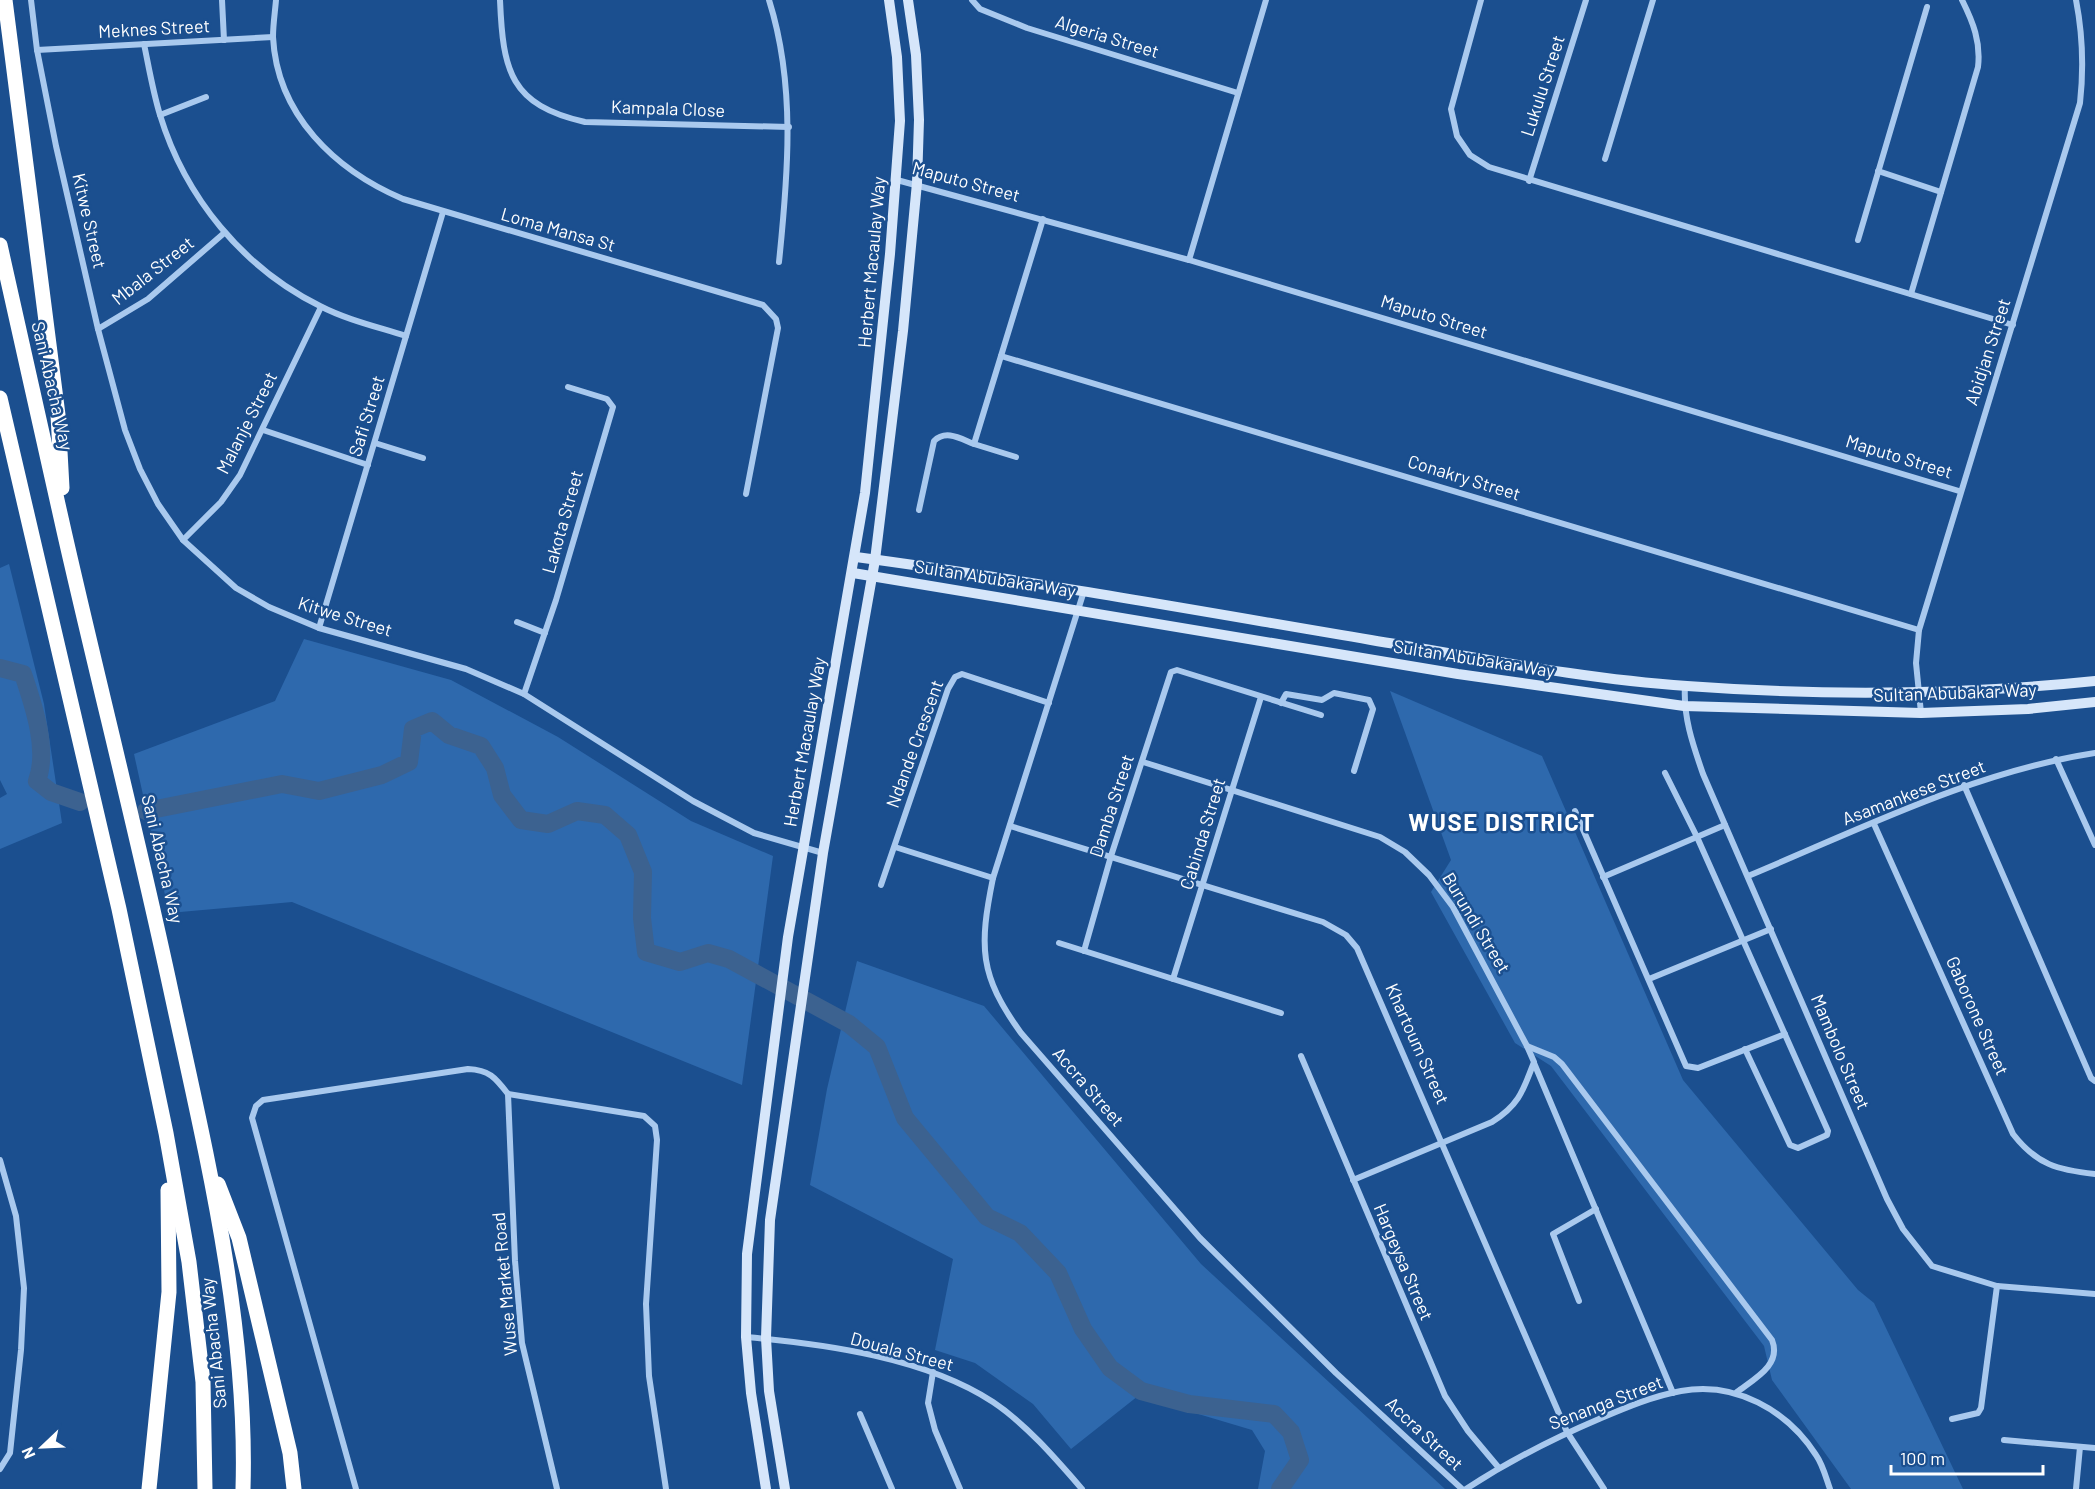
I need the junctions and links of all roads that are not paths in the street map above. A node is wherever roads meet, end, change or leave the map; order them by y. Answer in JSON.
{"nodes":[{"id":1,"x":5,"y":0,"type":"edge"},
{"id":2,"x":31,"y":0,"type":"edge"},
{"id":3,"x":222,"y":0,"type":"edge"},
{"id":4,"x":276,"y":0,"type":"edge"},
{"id":5,"x":500,"y":0,"type":"edge"},
{"id":6,"x":769,"y":0,"type":"edge"},
{"id":7,"x":888,"y":0,"type":"edge"},
{"id":8,"x":908,"y":0,"type":"edge"},
{"id":9,"x":972,"y":0,"type":"edge"},
{"id":10,"x":1266,"y":0,"type":"edge"},
{"id":11,"x":1481,"y":0,"type":"edge"},
{"id":12,"x":1586,"y":0,"type":"edge"},
{"id":13,"x":1653,"y":0,"type":"edge"},
{"id":14,"x":1962,"y":0,"type":"edge"},
{"id":15,"x":2076,"y":0,"type":"edge"},
{"id":16,"x":1927,"y":7,"type":"dead end"},
{"id":17,"x":273,"y":37,"type":"junction"},
{"id":18,"x":224,"y":40,"type":"junction"},
{"id":19,"x":144,"y":44,"type":"junction"},
{"id":20,"x":37,"y":50,"type":"junction"},
{"id":21,"x":1238,"y":93,"type":"junction"},
{"id":22,"x":206,"y":97,"type":"dead end"},
{"id":23,"x":160,"y":115,"type":"junction"},
{"id":24,"x":789,"y":128,"type":"junction"},
{"id":25,"x":1605,"y":159,"type":"dead end"},
{"id":26,"x":1878,"y":171,"type":"junction"},
{"id":27,"x":897,"y":180,"type":"junction"},
{"id":28,"x":1529,"y":181,"type":"junction"},
{"id":29,"x":918,"y":183,"type":"junction"},
{"id":30,"x":1941,"y":192,"type":"junction"},
{"id":31,"x":444,"y":212,"type":"junction"},
{"id":32,"x":1043,"y":219,"type":"junction"},
{"id":33,"x":223,"y":234,"type":"junction"},
{"id":34,"x":1858,"y":240,"type":"dead end"},
{"id":35,"x":0,"y":245,"type":"edge"},
{"id":36,"x":1189,"y":260,"type":"junction"},
{"id":37,"x":779,"y":262,"type":"dead end"},
{"id":38,"x":1911,"y":294,"type":"junction"},
{"id":39,"x":321,"y":307,"type":"junction"},
{"id":40,"x":2013,"y":325,"type":"junction"},
{"id":41,"x":98,"y":329,"type":"junction"},
{"id":42,"x":406,"y":336,"type":"junction"},
{"id":43,"x":1001,"y":356,"type":"junction"},
{"id":44,"x":568,"y":387,"type":"dead end"},
{"id":45,"x":0,"y":398,"type":"edge"},
{"id":46,"x":263,"y":430,"type":"junction"},
{"id":47,"x":0,"y":435,"type":"edge"},
{"id":48,"x":375,"y":443,"type":"junction"},
{"id":49,"x":974,"y":444,"type":"junction"},
{"id":50,"x":1016,"y":457,"type":"dead end"},
{"id":51,"x":423,"y":458,"type":"dead end"},
{"id":52,"x":368,"y":465,"type":"junction"},
{"id":53,"x":18,"y":477,"type":"junction"},
{"id":54,"x":1959,"y":491,"type":"junction"},
{"id":55,"x":746,"y":494,"type":"dead end"},
{"id":56,"x":919,"y":510,"type":"dead end"},
{"id":57,"x":64,"y":533,"type":"junction"},
{"id":58,"x":183,"y":540,"type":"junction"},
{"id":59,"x":856,"y":557,"type":"junction"},
{"id":60,"x":875,"y":560,"type":"junction"},
{"id":61,"x":853,"y":573,"type":"junction"},
{"id":62,"x":873,"y":576,"type":"junction"},
{"id":63,"x":1084,"y":591,"type":"junction"},
{"id":64,"x":1079,"y":609,"type":"junction"},
{"id":65,"x":517,"y":622,"type":"dead end"},
{"id":66,"x":319,"y":628,"type":"junction"},
{"id":67,"x":1919,"y":630,"type":"junction"},
{"id":68,"x":545,"y":633,"type":"junction"},
{"id":69,"x":2095,"y":681,"type":"edge"},
{"id":70,"x":1685,"y":686,"type":"junction"},
{"id":71,"x":1919,"y":693,"type":"junction"},
{"id":72,"x":524,"y":694,"type":"junction"},
{"id":73,"x":1261,"y":697,"type":"junction"},
{"id":74,"x":2095,"y":702,"type":"edge"},
{"id":75,"x":1049,"y":703,"type":"junction"},
{"id":76,"x":1281,"y":703,"type":"junction"},
{"id":77,"x":1684,"y":706,"type":"junction"},
{"id":78,"x":1921,"y":713,"type":"junction"},
{"id":79,"x":1321,"y":715,"type":"dead end"},
{"id":80,"x":2095,"y":753,"type":"edge"},
{"id":81,"x":2056,"y":759,"type":"junction"},
{"id":82,"x":1143,"y":762,"type":"junction"},
{"id":83,"x":1354,"y":771,"type":"dead end"},
{"id":84,"x":1665,"y":773,"type":"dead end"},
{"id":85,"x":1964,"y":785,"type":"junction"},
{"id":86,"x":1232,"y":790,"type":"junction"},
{"id":87,"x":1575,"y":812,"type":"dead end"},
{"id":88,"x":1874,"y":824,"type":"junction"},
{"id":89,"x":1725,"y":825,"type":"junction"},
{"id":90,"x":1010,"y":826,"type":"junction"},
{"id":91,"x":1697,"y":837,"type":"junction"},
{"id":92,"x":2095,"y":845,"type":"edge"},
{"id":93,"x":895,"y":847,"type":"junction"},
{"id":94,"x":802,"y":848,"type":"junction"},
{"id":95,"x":823,"y":853,"type":"junction"},
{"id":96,"x":1111,"y":856,"type":"junction"},
{"id":97,"x":1748,"y":876,"type":"junction"},
{"id":98,"x":1603,"y":877,"type":"junction"},
{"id":99,"x":993,"y":878,"type":"junction"},
{"id":100,"x":1203,"y":884,"type":"junction"},
{"id":101,"x":881,"y":885,"type":"dead end"},
{"id":102,"x":1771,"y":929,"type":"junction"},
{"id":103,"x":1743,"y":941,"type":"junction"},
{"id":104,"x":1059,"y":943,"type":"dead end"},
{"id":105,"x":1084,"y":951,"type":"junction"},
{"id":106,"x":1173,"y":979,"type":"junction"},
{"id":107,"x":1649,"y":979,"type":"junction"},
{"id":108,"x":1281,"y":1013,"type":"dead end"},
{"id":109,"x":1785,"y":1034,"type":"junction"},
{"id":110,"x":1527,"y":1046,"type":"junction"},
{"id":111,"x":1745,"y":1049,"type":"junction"},
{"id":112,"x":1301,"y":1056,"type":"dead end"},
{"id":113,"x":1534,"y":1062,"type":"junction"},
{"id":114,"x":2095,"y":1081,"type":"edge"},
{"id":115,"x":508,"y":1094,"type":"junction"},
{"id":116,"x":166,"y":1132,"type":"junction"},
{"id":117,"x":1444,"y":1143,"type":"junction"},
{"id":118,"x":207,"y":1155,"type":"junction"},
{"id":119,"x":0,"y":1160,"type":"edge"},
{"id":120,"x":2095,"y":1174,"type":"edge"},
{"id":121,"x":1353,"y":1180,"type":"junction"},
{"id":122,"x":1596,"y":1209,"type":"junction"},
{"id":123,"x":1997,"y":1286,"type":"junction"},
{"id":124,"x":2095,"y":1294,"type":"edge"},
{"id":125,"x":1579,"y":1301,"type":"dead end"},
{"id":126,"x":746,"y":1337,"type":"junction"},
{"id":127,"x":766,"y":1338,"type":"junction"},
{"id":128,"x":933,"y":1372,"type":"junction"},
{"id":129,"x":1737,"y":1392,"type":"junction"},
{"id":130,"x":1673,"y":1393,"type":"junction"},
{"id":131,"x":860,"y":1414,"type":"dead end"},
{"id":132,"x":1952,"y":1419,"type":"dead end"},
{"id":133,"x":1567,"y":1432,"type":"junction"},
{"id":134,"x":2004,"y":1440,"type":"dead end"},
{"id":135,"x":2080,"y":1447,"type":"junction"},
{"id":136,"x":2095,"y":1448,"type":"edge"},
{"id":137,"x":1499,"y":1468,"type":"junction"},
{"id":138,"x":0,"y":1469,"type":"edge"},
{"id":139,"x":149,"y":1489,"type":"edge"},
{"id":140,"x":205,"y":1489,"type":"edge"},
{"id":141,"x":243,"y":1489,"type":"edge"},
{"id":142,"x":294,"y":1489,"type":"edge"},
{"id":143,"x":356,"y":1489,"type":"edge"},
{"id":144,"x":557,"y":1489,"type":"edge"},
{"id":145,"x":666,"y":1489,"type":"edge"},
{"id":146,"x":766,"y":1489,"type":"edge"},
{"id":147,"x":784,"y":1489,"type":"edge"},
{"id":148,"x":892,"y":1489,"type":"edge"},
{"id":149,"x":960,"y":1489,"type":"edge"},
{"id":150,"x":1082,"y":1489,"type":"edge"},
{"id":151,"x":1464,"y":1489,"type":"edge"},
{"id":152,"x":1604,"y":1489,"type":"edge"},
{"id":153,"x":1830,"y":1489,"type":"edge"},
{"id":154,"x":2076,"y":1489,"type":"edge"}],
"edges":[{"from":1,"to":57,"type":"highway"},
{"from":2,"to":20,"type":"street","name":"Kitwe Street"},
{"from":3,"to":18,"type":"street"},
{"from":4,"to":17,"type":"street","name":"Loma Mansa St"},
{"from":5,"to":24,"type":"street","name":"Kampala Close"},
{"from":6,"to":24,"type":"street"},
{"from":7,"to":27,"type":"main road","name":"Herbert Macaulay Way"},
{"from":8,"to":29,"type":"main road","name":"Herbert Macaulay Way"},
{"from":9,"to":21,"type":"street","name":"Algeria Street"},
{"from":10,"to":21,"type":"street"},
{"from":11,"to":28,"type":"street"},
{"from":12,"to":28,"type":"street","name":"Lukulu Street"},
{"from":13,"to":25,"type":"street"},
{"from":14,"to":30,"type":"street"},
{"from":15,"to":40,"type":"street","name":"Abidjan Street"},
{"from":16,"to":26,"type":"street"},
{"from":17,"to":18,"type":"street","name":"Meknes Street"},
{"from":17,"to":31,"type":"street","name":"Loma Mansa St"},
{"from":18,"to":19,"type":"street","name":"Meknes Street"},
{"from":19,"to":20,"type":"street","name":"Meknes Street"},
{"from":19,"to":23,"type":"street"},
{"from":20,"to":41,"type":"street","name":"Kitwe Street"},
{"from":21,"to":36,"type":"street"},
{"from":22,"to":23,"type":"street"},
{"from":23,"to":33,"type":"street"},
{"from":24,"to":37,"type":"street"},
{"from":26,"to":30,"type":"street"},
{"from":26,"to":34,"type":"street"},
{"from":27,"to":29,"type":"street","name":"Maputo Street"},
{"from":27,"to":59,"type":"main road","name":"Herbert Macaulay Way"},
{"from":28,"to":38,"type":"street"},
{"from":29,"to":32,"type":"street","name":"Maputo Street"},
{"from":29,"to":60,"type":"main road","name":"Herbert Macaulay Way"},
{"from":30,"to":38,"type":"street"},
{"from":31,"to":42,"type":"street","name":"Safi Street"},
{"from":31,"to":55,"type":"street","name":"Loma Mansa St"},
{"from":32,"to":36,"type":"street","name":"Maputo Street"},
{"from":32,"to":43,"type":"street"},
{"from":33,"to":39,"type":"street"},
{"from":33,"to":41,"type":"street","name":"Mbala Street"},
{"from":35,"to":57,"type":"highway","name":"Sani Abacha Way"},
{"from":36,"to":54,"type":"street","name":"Maputo Street"},
{"from":38,"to":40,"type":"street"},
{"from":39,"to":42,"type":"street"},
{"from":39,"to":46,"type":"street","name":"Malanje Street"},
{"from":40,"to":54,"type":"street","name":"Abidjan Street"},
{"from":41,"to":58,"type":"street","name":"Kitwe Street"},
{"from":42,"to":48,"type":"street","name":"Safi Street"},
{"from":43,"to":49,"type":"street"},
{"from":43,"to":67,"type":"street","name":"Conakry Street"},
{"from":44,"to":68,"type":"street","name":"Lakota Street"},
{"from":45,"to":53,"type":"highway","name":"Sani Abacha Way"},
{"from":46,"to":52,"type":"street"},
{"from":46,"to":58,"type":"street","name":"Malanje Street"},
{"from":47,"to":53,"type":"highway"},
{"from":48,"to":51,"type":"street"},
{"from":48,"to":52,"type":"street","name":"Safi Street"},
{"from":49,"to":50,"type":"street"},
{"from":49,"to":56,"type":"street"},
{"from":52,"to":66,"type":"street","name":"Safi Street"},
{"from":53,"to":116,"type":"highway","name":"Sani Abacha Way"},
{"from":54,"to":67,"type":"street","name":"Abidjan Street"},
{"from":57,"to":118,"type":"highway","name":"Sani Abacha Way"},
{"from":58,"to":66,"type":"street","name":"Kitwe Street"},
{"from":59,"to":60,"type":"main road","name":"Sultan Abubakar Way"},
{"from":59,"to":61,"type":"main road","name":"Herbert Macaulay Way"},
{"from":60,"to":62,"type":"main road","name":"Herbert Macaulay Way"},
{"from":60,"to":63,"type":"main road","name":"Sultan Abubakar Way"},
{"from":61,"to":62,"type":"main road","name":"Sultan Abubakar Way"},
{"from":61,"to":94,"type":"main road","name":"Herbert Macaulay Way"},
{"from":62,"to":64,"type":"main road","name":"Sultan Abubakar Way"},
{"from":62,"to":95,"type":"main road","name":"Herbert Macaulay Way"},
{"from":63,"to":64,"type":"street","name":"Accra Street"},
{"from":63,"to":70,"type":"main road","name":"Sultan Abubakar Way"},
{"from":64,"to":75,"type":"street","name":"Accra Street"},
{"from":64,"to":77,"type":"main road","name":"Sultan Abubakar Way"},
{"from":65,"to":68,"type":"street"},
{"from":66,"to":72,"type":"street","name":"Kitwe Street"},
{"from":67,"to":71,"type":"street","name":"Abidjan Street"},
{"from":68,"to":72,"type":"street","name":"Lakota Street"},
{"from":69,"to":71,"type":"main road","name":"Sultan Abubakar Way"},
{"from":70,"to":71,"type":"main road","name":"Sultan Abubakar Way"},
{"from":70,"to":77,"type":"street","name":"Mambolo Street"},
{"from":71,"to":78,"type":"street","name":"Abidjan Street"},
{"from":72,"to":94,"type":"street","name":"Kitwe Street"},
{"from":73,"to":76,"type":"street"},
{"from":73,"to":82,"type":"street","name":"Damba Street"},
{"from":73,"to":86,"type":"street","name":"Cabinda Street"},
{"from":74,"to":78,"type":"main road","name":"Sultan Abubakar Way"},
{"from":75,"to":90,"type":"street","name":"Accra Street"},
{"from":75,"to":93,"type":"street","name":"Ndande Crescent"},
{"from":76,"to":79,"type":"street"},
{"from":76,"to":83,"type":"street"},
{"from":77,"to":78,"type":"main road","name":"Sultan Abubakar Way"},
{"from":77,"to":89,"type":"street","name":"Mambolo Street"},
{"from":80,"to":81,"type":"street","name":"Asamankese Street"},
{"from":81,"to":85,"type":"street","name":"Asamankese Street"},
{"from":81,"to":92,"type":"street"},
{"from":82,"to":86,"type":"street","name":"Burundi Street"},
{"from":82,"to":96,"type":"street","name":"Damba Street"},
{"from":84,"to":91,"type":"street"},
{"from":85,"to":88,"type":"street","name":"Asamankese Street"},
{"from":85,"to":114,"type":"street"},
{"from":86,"to":100,"type":"street","name":"Cabinda Street"},
{"from":86,"to":110,"type":"street","name":"Burundi Street"},
{"from":87,"to":98,"type":"street"},
{"from":88,"to":97,"type":"street","name":"Asamankese Street"},
{"from":88,"to":120,"type":"street","name":"Gaborone Street"},
{"from":89,"to":91,"type":"street"},
{"from":89,"to":97,"type":"street","name":"Mambolo Street"},
{"from":90,"to":96,"type":"street","name":"Khartoum Street"},
{"from":90,"to":99,"type":"street","name":"Accra Street"},
{"from":91,"to":98,"type":"street"},
{"from":91,"to":103,"type":"street"},
{"from":93,"to":99,"type":"street"},
{"from":93,"to":101,"type":"street","name":"Ndande Crescent"},
{"from":94,"to":95,"type":"street","name":"Kitwe Street"},
{"from":94,"to":126,"type":"main road","name":"Herbert Macaulay Way"},
{"from":95,"to":127,"type":"main road","name":"Herbert Macaulay Way"},
{"from":96,"to":100,"type":"street","name":"Khartoum Street"},
{"from":96,"to":105,"type":"street","name":"Damba Street"},
{"from":97,"to":102,"type":"street","name":"Mambolo Street"},
{"from":98,"to":107,"type":"street"},
{"from":99,"to":151,"type":"street","name":"Accra Street"},
{"from":100,"to":106,"type":"street","name":"Cabinda Street"},
{"from":100,"to":117,"type":"street","name":"Khartoum Street"},
{"from":102,"to":103,"type":"street"},
{"from":102,"to":123,"type":"street","name":"Mambolo Street"},
{"from":103,"to":107,"type":"street"},
{"from":103,"to":109,"type":"street"},
{"from":104,"to":105,"type":"street"},
{"from":105,"to":106,"type":"street"},
{"from":106,"to":108,"type":"street"},
{"from":107,"to":111,"type":"street"},
{"from":109,"to":111,"type":"street"},
{"from":109,"to":111,"type":"street"},
{"from":110,"to":113,"type":"street","name":"Burundi Street"},
{"from":110,"to":129,"type":"street"},
{"from":112,"to":121,"type":"street","name":"Hargeysa Street"},
{"from":113,"to":117,"type":"street"},
{"from":113,"to":122,"type":"street","name":"Burundi Street"},
{"from":115,"to":143,"type":"street"},
{"from":115,"to":144,"type":"street","name":"Wuse Market Road"},
{"from":115,"to":145,"type":"street"},
{"from":116,"to":139,"type":"highway"},
{"from":116,"to":140,"type":"highway","name":"Sani Abacha Way"},
{"from":117,"to":121,"type":"street"},
{"from":117,"to":133,"type":"street","name":"Khartoum Street"},
{"from":118,"to":141,"type":"highway","name":"Sani Abacha Way"},
{"from":118,"to":142,"type":"highway"},
{"from":119,"to":138,"type":"street"},
{"from":121,"to":137,"type":"street","name":"Hargeysa Street"},
{"from":122,"to":125,"type":"street"},
{"from":122,"to":130,"type":"street","name":"Burundi Street"},
{"from":123,"to":124,"type":"street","name":"Mambolo Street"},
{"from":123,"to":132,"type":"street"},
{"from":126,"to":127,"type":"street","name":"Douala Street"},
{"from":126,"to":146,"type":"main road","name":"Herbert Macaulay Way"},
{"from":127,"to":128,"type":"street","name":"Douala Street"},
{"from":127,"to":147,"type":"main road","name":"Herbert Macaulay Way"},
{"from":128,"to":149,"type":"street"},
{"from":128,"to":150,"type":"street","name":"Douala Street"},
{"from":129,"to":130,"type":"street","name":"Senanga Street"},
{"from":129,"to":153,"type":"street","name":"Senanga Street"},
{"from":130,"to":133,"type":"street","name":"Senanga Street"},
{"from":131,"to":148,"type":"street"},
{"from":133,"to":137,"type":"street","name":"Senanga Street"},
{"from":133,"to":152,"type":"street","name":"Khartoum Street"},
{"from":134,"to":135,"type":"street"},
{"from":135,"to":136,"type":"street"},
{"from":135,"to":154,"type":"street"},
{"from":137,"to":151,"type":"street","name":"Senanga Street"}]}
